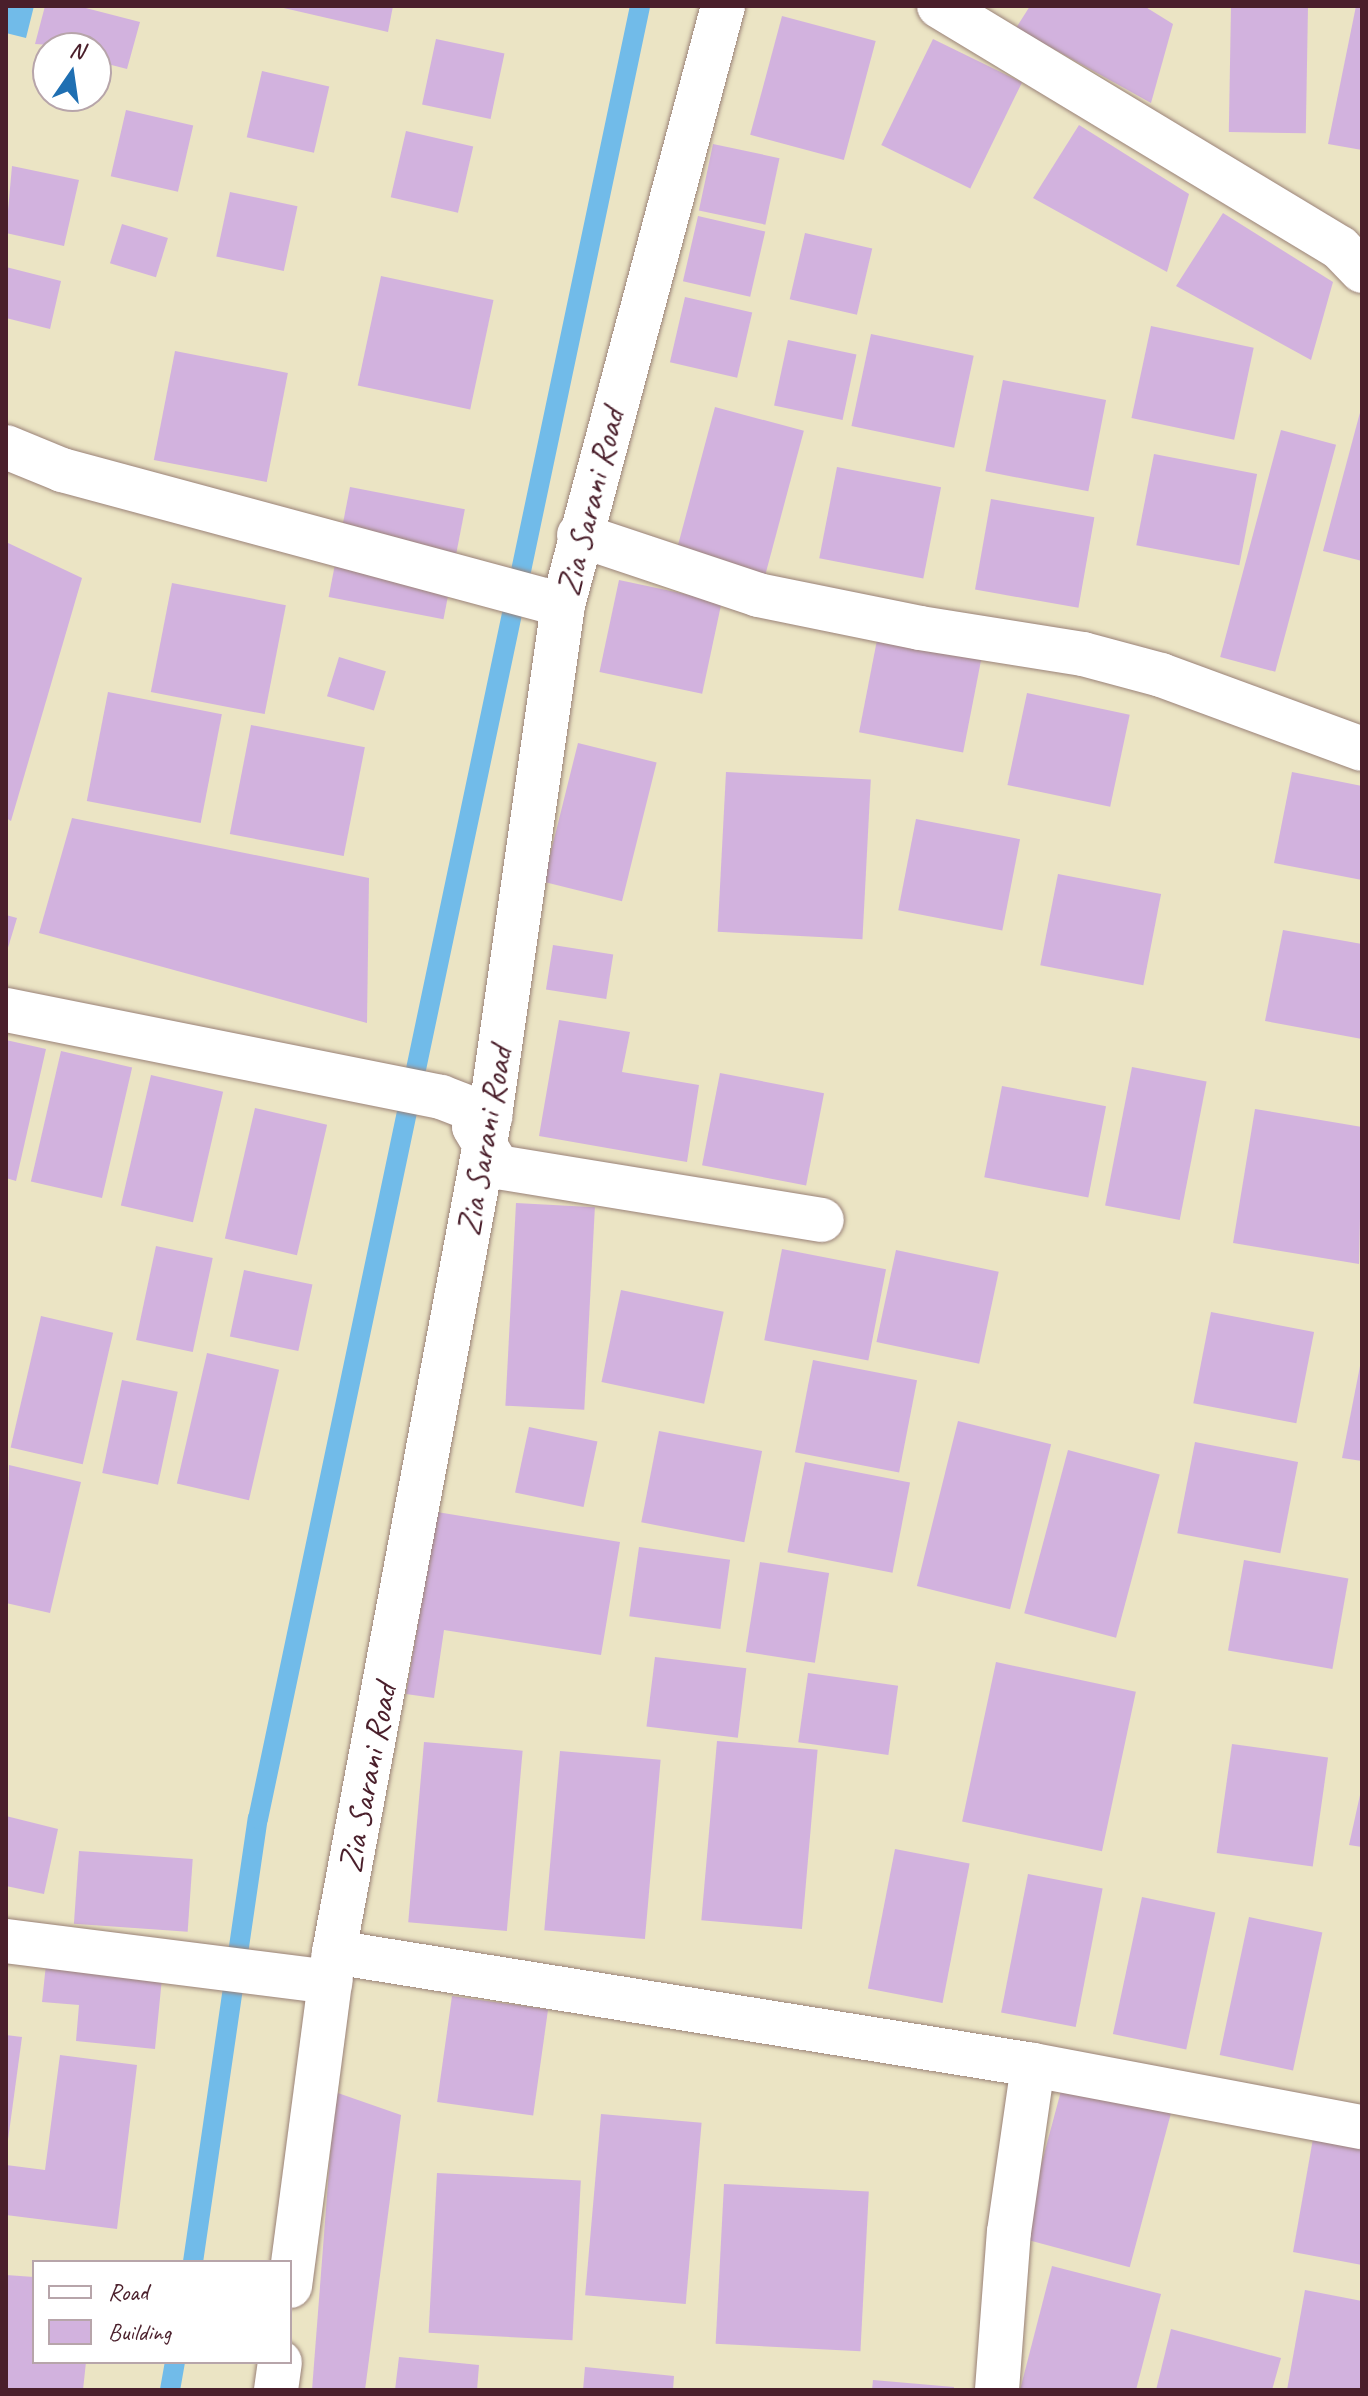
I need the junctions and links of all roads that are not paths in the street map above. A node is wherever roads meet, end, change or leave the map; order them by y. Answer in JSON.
{"nodes":[{"id":1,"x":723,"y":6,"type":"edge"},
{"id":2,"x":939,"y":6,"type":"edge"},
{"id":3,"x":1362,"y":271,"type":"edge"},
{"id":4,"x":6,"y":447,"type":"edge"},
{"id":5,"x":579,"y":535,"type":"junction"},
{"id":6,"x":563,"y":605,"type":"junction"},
{"id":7,"x":1362,"y":749,"type":"edge"},
{"id":8,"x":6,"y":1010,"type":"edge"},
{"id":9,"x":488,"y":1130,"type":"junction"},
{"id":10,"x":822,"y":1220,"type":"dead end"},
{"id":11,"x":6,"y":1941,"type":"edge"},
{"id":12,"x":332,"y":1967,"type":"junction"},
{"id":13,"x":1033,"y":2065,"type":"junction"},
{"id":14,"x":1362,"y":2127,"type":"edge"},
{"id":15,"x":292,"y":2271,"type":"edge"},
{"id":16,"x":280,"y":2364,"type":"edge"},
{"id":17,"x":276,"y":2390,"type":"edge"},
{"id":18,"x":997,"y":2390,"type":"edge"}],
"edges":[{"from":1,"to":5,"type":"street","name":"Zia Sarani Road"},
{"from":2,"to":3,"type":"street"},
{"from":4,"to":6,"type":"street"},
{"from":5,"to":6,"type":"street","name":"Zia Sarani Road"},
{"from":5,"to":7,"type":"street"},
{"from":6,"to":9,"type":"street","name":"Zia Sarani Road"},
{"from":8,"to":9,"type":"street"},
{"from":9,"to":10,"type":"street"},
{"from":9,"to":12,"type":"street","name":"Zia Sarani Road"},
{"from":11,"to":12,"type":"street"},
{"from":12,"to":13,"type":"street"},
{"from":12,"to":15,"type":"street","name":"Zia Sarani Road"},
{"from":13,"to":14,"type":"street"},
{"from":13,"to":18,"type":"street"},
{"from":16,"to":17,"type":"street"}]}
